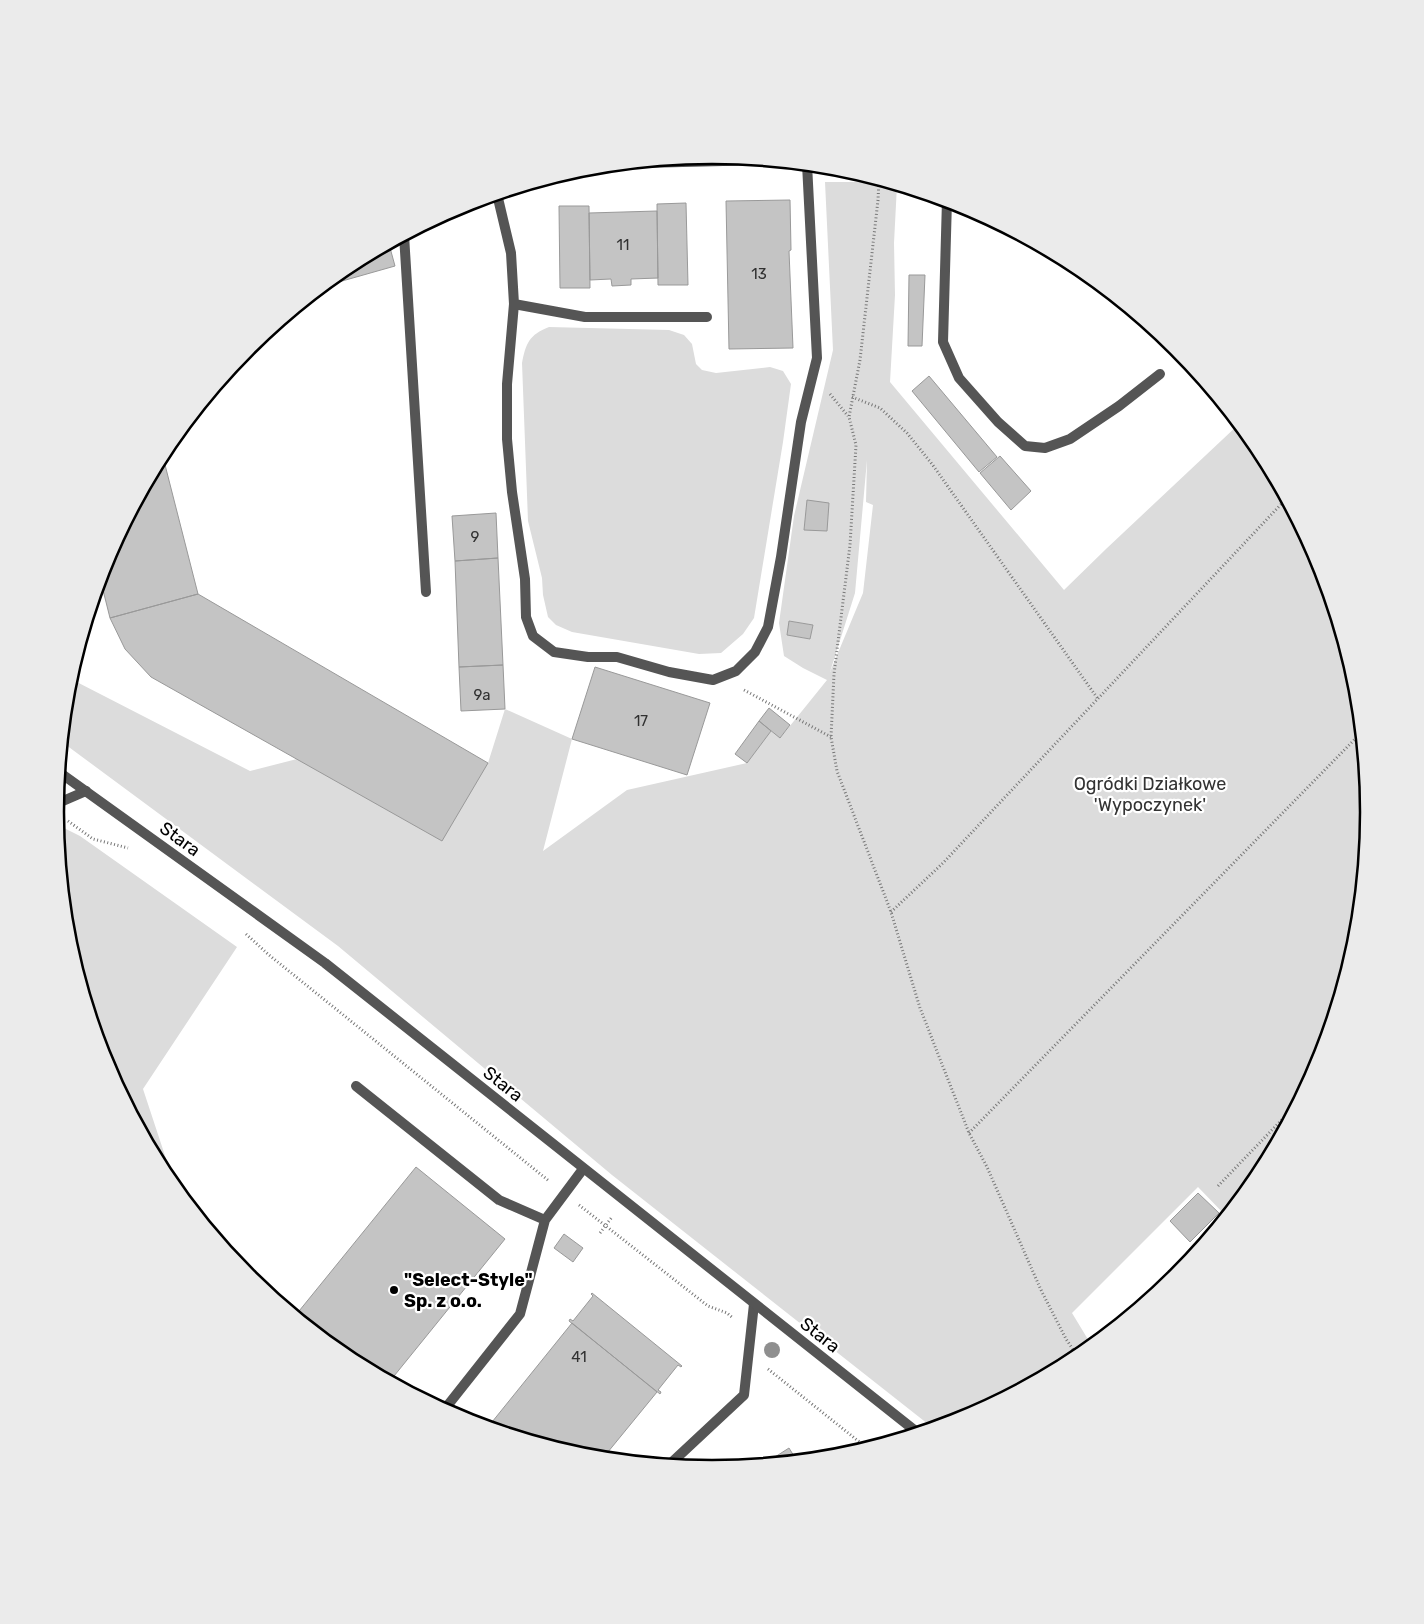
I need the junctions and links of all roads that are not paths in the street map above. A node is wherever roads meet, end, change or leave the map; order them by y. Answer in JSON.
{"nodes":[{"id":1,"x":808,"y":171,"type":"edge"},
{"id":2,"x":498,"y":200,"type":"edge"},
{"id":3,"x":947,"y":208,"type":"edge"},
{"id":4,"x":404,"y":242,"type":"edge"},
{"id":5,"x":514,"y":304,"type":"junction"},
{"id":6,"x":707,"y":317,"type":"dead end"},
{"id":7,"x":1160,"y":374,"type":"dead end"},
{"id":8,"x":426,"y":592,"type":"dead end"},
{"id":9,"x":65,"y":776,"type":"edge"},
{"id":10,"x":86,"y":791,"type":"junction"},
{"id":11,"x":64,"y":800,"type":"edge"},
{"id":12,"x":356,"y":1086,"type":"dead end"},
{"id":13,"x":583,"y":1169,"type":"junction"},
{"id":14,"x":546,"y":1220,"type":"junction"},
{"id":15,"x":754,"y":1304,"type":"junction"},
{"id":16,"x":449,"y":1404,"type":"edge"},
{"id":17,"x":912,"y":1428,"type":"edge"},
{"id":18,"x":675,"y":1459,"type":"edge"}],
"edges":[{"from":1,"to":5,"type":"street"},
{"from":2,"to":5,"type":"street"},
{"from":3,"to":7,"type":"street"},
{"from":4,"to":8,"type":"street"},
{"from":5,"to":6,"type":"street"},
{"from":9,"to":10,"type":"street","name":"Stara"},
{"from":10,"to":11,"type":"street"},
{"from":10,"to":13,"type":"street","name":"Stara"},
{"from":12,"to":14,"type":"street"},
{"from":13,"to":14,"type":"street"},
{"from":13,"to":15,"type":"street","name":"Stara"},
{"from":14,"to":16,"type":"street"},
{"from":15,"to":17,"type":"street","name":"Stara"},
{"from":15,"to":18,"type":"street"}]}
